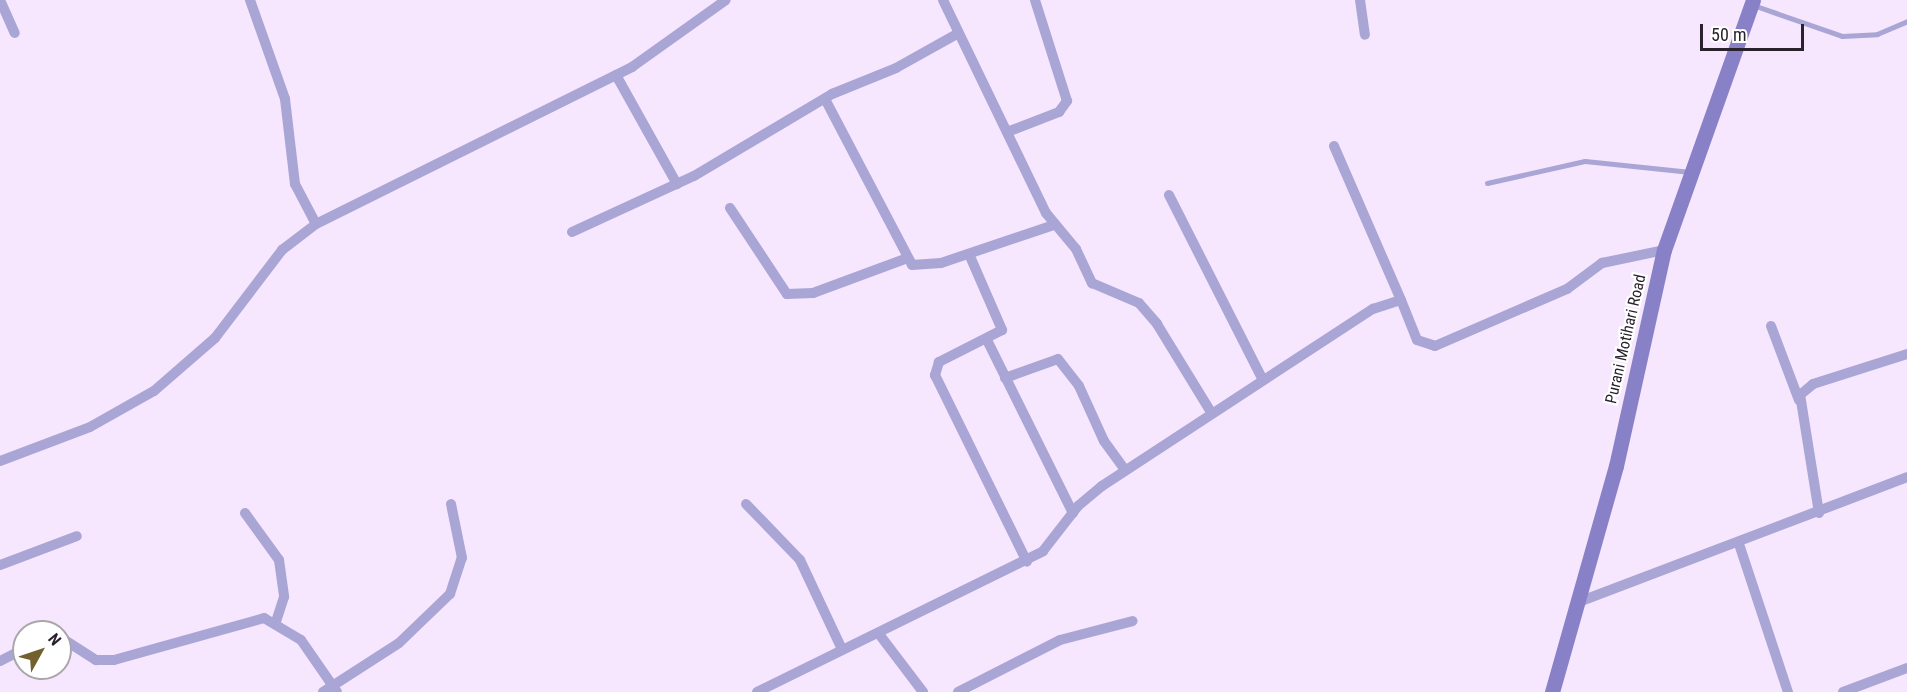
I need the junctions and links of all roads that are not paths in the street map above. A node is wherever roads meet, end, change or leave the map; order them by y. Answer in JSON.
{"nodes":[{"id":1,"x":0,"y":0,"type":"edge"},
{"id":2,"x":250,"y":0,"type":"edge"},
{"id":3,"x":726,"y":0,"type":"edge"},
{"id":4,"x":944,"y":0,"type":"edge"},
{"id":5,"x":1035,"y":0,"type":"edge"},
{"id":6,"x":1360,"y":0,"type":"edge"},
{"id":7,"x":1752,"y":2,"type":"edge"},
{"id":8,"x":1907,"y":21,"type":"edge"},
{"id":9,"x":15,"y":33,"type":"dead end"},
{"id":10,"x":957,"y":34,"type":"junction"},
{"id":11,"x":1365,"y":35,"type":"dead end"},
{"id":12,"x":616,"y":75,"type":"junction"},
{"id":13,"x":825,"y":99,"type":"junction"},
{"id":14,"x":1007,"y":132,"type":"junction"},
{"id":15,"x":1334,"y":146,"type":"dead end"},
{"id":16,"x":1691,"y":172,"type":"junction"},
{"id":17,"x":1487,"y":183,"type":"dead end"},
{"id":18,"x":677,"y":184,"type":"junction"},
{"id":19,"x":1169,"y":195,"type":"dead end"},
{"id":20,"x":730,"y":208,"type":"dead end"},
{"id":21,"x":316,"y":224,"type":"junction"},
{"id":22,"x":1054,"y":225,"type":"junction"},
{"id":23,"x":572,"y":232,"type":"dead end"},
{"id":24,"x":1664,"y":250,"type":"junction"},
{"id":25,"x":969,"y":254,"type":"junction"},
{"id":26,"x":905,"y":259,"type":"junction"},
{"id":27,"x":1401,"y":300,"type":"junction"},
{"id":28,"x":1771,"y":326,"type":"dead end"},
{"id":29,"x":988,"y":342,"type":"junction"},
{"id":30,"x":1907,"y":354,"type":"edge"},
{"id":31,"x":1005,"y":378,"type":"junction"},
{"id":32,"x":1262,"y":378,"type":"junction"},
{"id":33,"x":1799,"y":400,"type":"junction"},
{"id":34,"x":1211,"y":412,"type":"junction"},
{"id":35,"x":0,"y":461,"type":"edge"},
{"id":36,"x":1125,"y":470,"type":"junction"},
{"id":37,"x":1907,"y":477,"type":"edge"},
{"id":38,"x":451,"y":504,"type":"dead end"},
{"id":39,"x":746,"y":504,"type":"dead end"},
{"id":40,"x":245,"y":513,"type":"dead end"},
{"id":41,"x":1073,"y":513,"type":"junction"},
{"id":42,"x":1819,"y":513,"type":"junction"},
{"id":43,"x":77,"y":536,"type":"dead end"},
{"id":44,"x":1739,"y":544,"type":"junction"},
{"id":45,"x":1026,"y":562,"type":"junction"},
{"id":46,"x":0,"y":565,"type":"edge"},
{"id":47,"x":1576,"y":603,"type":"junction"},
{"id":48,"x":276,"y":621,"type":"junction"},
{"id":49,"x":1133,"y":621,"type":"dead end"},
{"id":50,"x":879,"y":634,"type":"junction"},
{"id":51,"x":72,"y":645,"type":"edge"},
{"id":52,"x":841,"y":648,"type":"junction"},
{"id":53,"x":1907,"y":668,"type":"edge"},
{"id":54,"x":330,"y":690,"type":"edge"},
{"id":55,"x":757,"y":692,"type":"edge"},
{"id":56,"x":923,"y":692,"type":"edge"},
{"id":57,"x":958,"y":692,"type":"edge"},
{"id":58,"x":1552,"y":692,"type":"edge"},
{"id":59,"x":1788,"y":692,"type":"edge"},
{"id":60,"x":1843,"y":692,"type":"edge"}],
"edges":[{"from":1,"to":9,"type":"street"},
{"from":2,"to":21,"type":"street"},
{"from":3,"to":12,"type":"street"},
{"from":4,"to":10,"type":"street"},
{"from":5,"to":14,"type":"street"},
{"from":6,"to":11,"type":"street"},
{"from":7,"to":8,"type":"lane"},
{"from":7,"to":16,"type":"main road","name":"Purani Motihari Road"},
{"from":10,"to":13,"type":"street"},
{"from":10,"to":14,"type":"street"},
{"from":12,"to":18,"type":"street"},
{"from":12,"to":21,"type":"street"},
{"from":13,"to":18,"type":"street"},
{"from":13,"to":26,"type":"street"},
{"from":14,"to":22,"type":"street"},
{"from":15,"to":27,"type":"street"},
{"from":16,"to":17,"type":"lane"},
{"from":16,"to":24,"type":"main road","name":"Purani Motihari Road"},
{"from":18,"to":23,"type":"street"},
{"from":19,"to":32,"type":"street"},
{"from":20,"to":26,"type":"street"},
{"from":21,"to":35,"type":"street"},
{"from":22,"to":25,"type":"street"},
{"from":22,"to":34,"type":"street"},
{"from":24,"to":27,"type":"street"},
{"from":24,"to":47,"type":"main road","name":"Purani Motihari Road"},
{"from":25,"to":26,"type":"street"},
{"from":25,"to":29,"type":"street"},
{"from":27,"to":32,"type":"street"},
{"from":28,"to":33,"type":"street"},
{"from":29,"to":31,"type":"street"},
{"from":29,"to":45,"type":"street"},
{"from":30,"to":33,"type":"street"},
{"from":31,"to":36,"type":"street"},
{"from":31,"to":41,"type":"street"},
{"from":32,"to":34,"type":"street"},
{"from":33,"to":42,"type":"street"},
{"from":34,"to":36,"type":"street"},
{"from":36,"to":41,"type":"street"},
{"from":37,"to":42,"type":"street"},
{"from":38,"to":54,"type":"street"},
{"from":39,"to":52,"type":"street"},
{"from":40,"to":48,"type":"street"},
{"from":41,"to":45,"type":"street"},
{"from":42,"to":44,"type":"street"},
{"from":43,"to":46,"type":"street"},
{"from":44,"to":47,"type":"street"},
{"from":44,"to":59,"type":"street"},
{"from":45,"to":50,"type":"street"},
{"from":47,"to":58,"type":"main road","name":"Purani Motihari Road"},
{"from":48,"to":51,"type":"street"},
{"from":48,"to":54,"type":"street"},
{"from":49,"to":57,"type":"street"},
{"from":50,"to":52,"type":"street"},
{"from":50,"to":56,"type":"street"},
{"from":52,"to":55,"type":"street"},
{"from":53,"to":60,"type":"street"}]}
